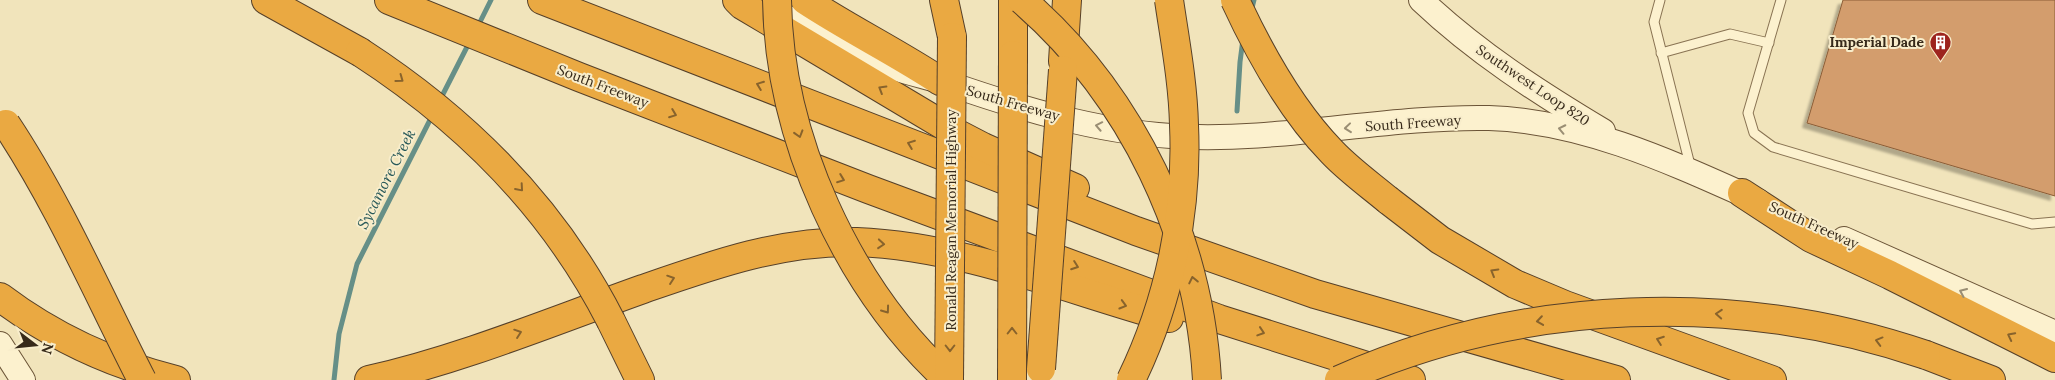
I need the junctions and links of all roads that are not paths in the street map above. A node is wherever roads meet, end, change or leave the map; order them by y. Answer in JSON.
{"nodes":[{"id":1,"x":266,"y":0,"type":"edge"},
{"id":2,"x":390,"y":0,"type":"edge"},
{"id":3,"x":542,"y":0,"type":"edge"},
{"id":4,"x":737,"y":0,"type":"edge"},
{"id":5,"x":755,"y":0,"type":"edge"},
{"id":6,"x":777,"y":0,"type":"edge"},
{"id":7,"x":805,"y":0,"type":"edge"},
{"id":8,"x":944,"y":0,"type":"edge"},
{"id":9,"x":952,"y":0,"type":"edge"},
{"id":10,"x":1013,"y":0,"type":"edge"},
{"id":11,"x":1022,"y":0,"type":"edge"},
{"id":12,"x":1067,"y":0,"type":"edge"},
{"id":13,"x":1169,"y":0,"type":"edge"},
{"id":14,"x":1235,"y":0,"type":"edge"},
{"id":15,"x":1421,"y":0,"type":"edge"},
{"id":16,"x":1660,"y":0,"type":"edge"},
{"id":17,"x":1781,"y":0,"type":"edge"},
{"id":18,"x":952,"y":36,"type":"junction"},
{"id":19,"x":1768,"y":43,"type":"junction"},
{"id":20,"x":1662,"y":53,"type":"junction"},
{"id":21,"x":940,"y":81,"type":"junction"},
{"id":22,"x":3,"y":119,"type":"edge"},
{"id":23,"x":1626,"y":145,"type":"junction"},
{"id":24,"x":1692,"y":172,"type":"junction"},
{"id":25,"x":1742,"y":193,"type":"junction"},
{"id":26,"x":2055,"y":222,"type":"edge"},
{"id":27,"x":1136,"y":231,"type":"junction"},
{"id":28,"x":0,"y":298,"type":"edge"},
{"id":29,"x":1219,"y":319,"type":"junction"},
{"id":30,"x":2055,"y":333,"type":"edge"},
{"id":31,"x":0,"y":344,"type":"edge"},
{"id":32,"x":2055,"y":358,"type":"edge"},
{"id":33,"x":23,"y":380,"type":"edge"},
{"id":34,"x":142,"y":380,"type":"edge"},
{"id":35,"x":176,"y":380,"type":"edge"},
{"id":36,"x":369,"y":380,"type":"edge"},
{"id":37,"x":640,"y":380,"type":"edge"},
{"id":38,"x":949,"y":380,"type":"edge"},
{"id":39,"x":1012,"y":380,"type":"edge"},
{"id":40,"x":1040,"y":380,"type":"edge"},
{"id":41,"x":1131,"y":380,"type":"edge"},
{"id":42,"x":1207,"y":380,"type":"edge"},
{"id":43,"x":1339,"y":380,"type":"edge"},
{"id":44,"x":1411,"y":380,"type":"edge"},
{"id":45,"x":1616,"y":380,"type":"edge"},
{"id":46,"x":1772,"y":380,"type":"edge"},
{"id":47,"x":1991,"y":380,"type":"edge"}],
"edges":[{"from":1,"to":37,"type":"highway","one_way":true,"bridge":true},
{"from":2,"to":29,"type":"highway","name":"South Freeway","one_way":true},
{"from":27,"to":3,"type":"highway","one_way":true},
{"from":27,"to":4,"type":"highway","one_way":true},
{"from":5,"to":21,"type":"main road","name":"South Freeway"},
{"from":6,"to":38,"type":"highway","one_way":true,"bridge":true},
{"from":7,"to":21,"type":"highway"},
{"from":8,"to":18,"type":"highway"},
{"from":9,"to":18,"type":"highway","name":"Ronald Reagan Memorial Highway"},
{"from":39,"to":10,"type":"highway","one_way":true,"bridge":true},
{"from":42,"to":11,"type":"highway","one_way":true,"bridge":true},
{"from":12,"to":40,"type":"highway","bridge":true},
{"from":13,"to":41,"type":"highway","bridge":true},
{"from":46,"to":14,"type":"highway","one_way":true,"bridge":true},
{"from":15,"to":23,"type":"main road","name":"Southwest Loop 820"},
{"from":16,"to":20,"type":"lane"},
{"from":17,"to":19,"type":"lane"},
{"from":18,"to":38,"type":"highway","name":"Ronald Reagan Memorial Highway","one_way":true,"bridge":true},
{"from":19,"to":20,"type":"lane"},
{"from":19,"to":26,"type":"lane"},
{"from":20,"to":24,"type":"lane"},
{"from":23,"to":21,"type":"main road","name":"South Freeway","one_way":true},
{"from":22,"to":34,"type":"highway","bridge":true},
{"from":23,"to":24,"type":"main road","name":"South Freeway"},
{"from":24,"to":25,"type":"main road","name":"South Freeway"},
{"from":30,"to":25,"type":"main road","name":"South Freeway","one_way":true},
{"from":32,"to":25,"type":"highway","one_way":true},
{"from":27,"to":45,"type":"highway"},
{"from":28,"to":35,"type":"highway"},
{"from":36,"to":29,"type":"highway","one_way":true},
{"from":29,"to":44,"type":"highway","name":"South Freeway","one_way":true},
{"from":31,"to":33,"type":"main road"},
{"from":47,"to":43,"type":"highway","one_way":true,"bridge":true}]}
